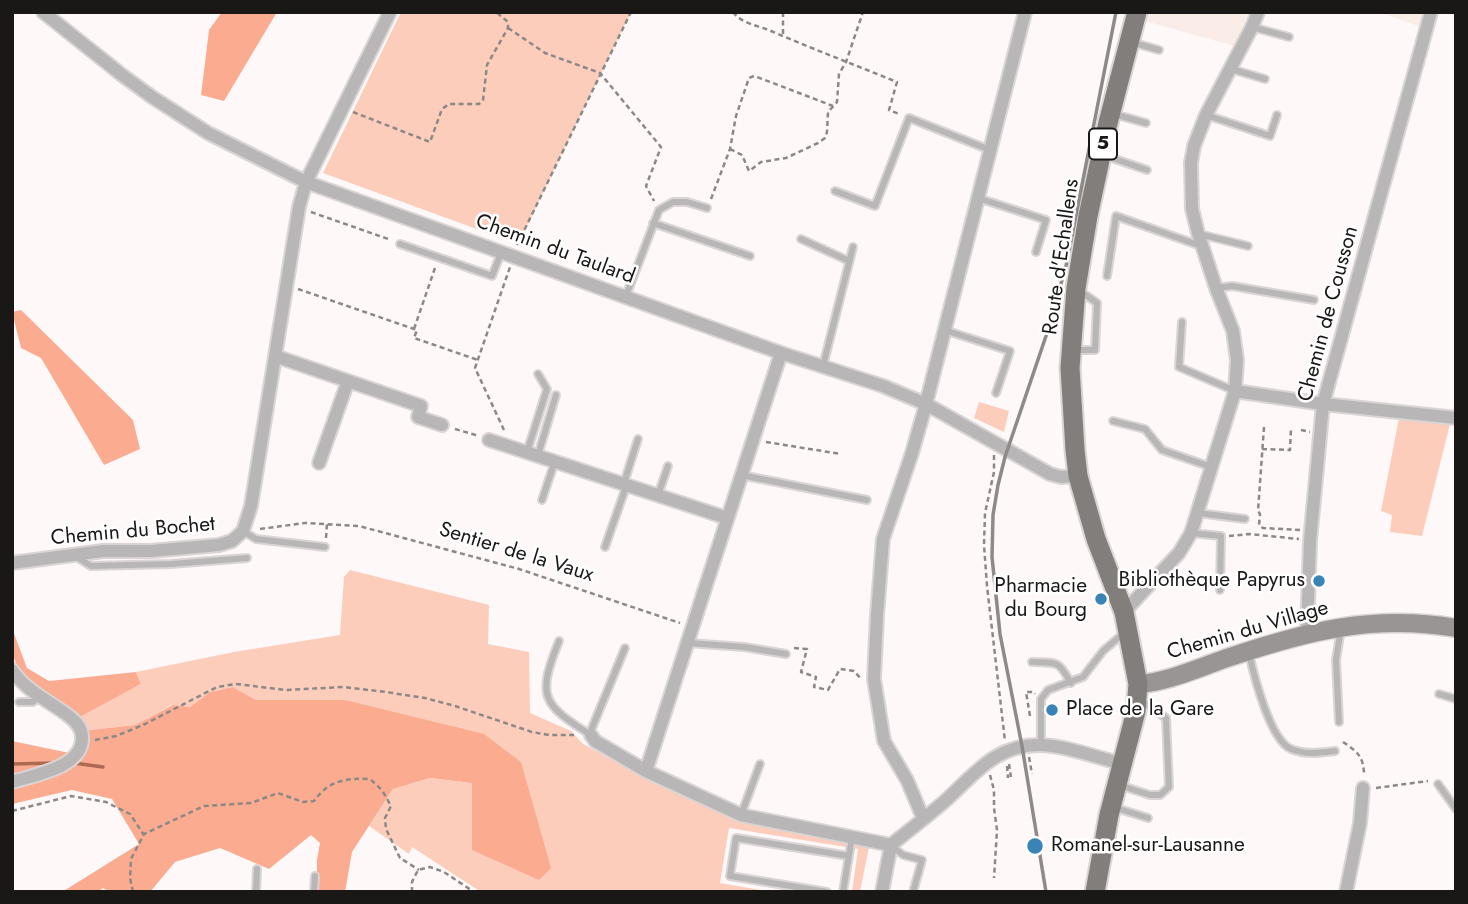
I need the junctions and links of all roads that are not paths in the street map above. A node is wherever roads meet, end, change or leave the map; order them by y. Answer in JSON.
{"nodes":[{"id":1,"x":43,"y":12,"type":"edge"},
{"id":2,"x":390,"y":12,"type":"edge"},
{"id":3,"x":1025,"y":12,"type":"edge"},
{"id":4,"x":1137,"y":12,"type":"edge"},
{"id":5,"x":1258,"y":12,"type":"edge"},
{"id":6,"x":1431,"y":12,"type":"edge"},
{"id":7,"x":1252,"y":27,"type":"junction"},
{"id":8,"x":1289,"y":37,"type":"dead end"},
{"id":9,"x":1129,"y":42,"type":"junction"},
{"id":10,"x":1159,"y":50,"type":"dead end"},
{"id":11,"x":1231,"y":69,"type":"junction"},
{"id":12,"x":1265,"y":79,"type":"dead end"},
{"id":13,"x":1111,"y":113,"type":"junction"},
{"id":14,"x":1206,"y":115,"type":"junction"},
{"id":15,"x":1277,"y":115,"type":"dead end"},
{"id":16,"x":1146,"y":123,"type":"dead end"},
{"id":17,"x":990,"y":150,"type":"junction"},
{"id":18,"x":1101,"y":155,"type":"junction"},
{"id":19,"x":1147,"y":170,"type":"dead end"},
{"id":20,"x":306,"y":182,"type":"junction"},
{"id":21,"x":835,"y":191,"type":"dead end"},
{"id":22,"x":978,"y":198,"type":"junction"},
{"id":23,"x":707,"y":208,"type":"road end"},
{"id":24,"x":653,"y":223,"type":"junction"},
{"id":25,"x":801,"y":239,"type":"dead end"},
{"id":26,"x":1199,"y":240,"type":"junction"},
{"id":27,"x":400,"y":244,"type":"road end"},
{"id":28,"x":1248,"y":246,"type":"dead end"},
{"id":29,"x":853,"y":247,"type":"dead end"},
{"id":30,"x":501,"y":251,"type":"junction"},
{"id":31,"x":1036,"y":252,"type":"dead end"},
{"id":32,"x":750,"y":256,"type":"dead end"},
{"id":33,"x":849,"y":261,"type":"junction"},
{"id":34,"x":1107,"y":276,"type":"dead end"},
{"id":35,"x":1216,"y":288,"type":"junction"},
{"id":36,"x":626,"y":296,"type":"junction"},
{"id":37,"x":1314,"y":300,"type":"dead end"},
{"id":38,"x":1182,"y":322,"type":"dead end"},
{"id":39,"x":944,"y":330,"type":"junction"},
{"id":40,"x":781,"y":353,"type":"junction"},
{"id":41,"x":275,"y":356,"type":"junction"},
{"id":42,"x":823,"y":366,"type":"junction"},
{"id":43,"x":538,"y":374,"type":"dead end"},
{"id":44,"x":348,"y":381,"type":"junction"},
{"id":45,"x":1235,"y":391,"type":"junction"},
{"id":46,"x":996,"y":393,"type":"dead end"},
{"id":47,"x":556,"y":396,"type":"dead end"},
{"id":48,"x":926,"y":404,"type":"junction"},
{"id":49,"x":1323,"y":404,"type":"junction"},
{"id":50,"x":1456,"y":418,"type":"edge"},
{"id":51,"x":1113,"y":421,"type":"dead end"},
{"id":52,"x":442,"y":425,"type":"road end"},
{"id":53,"x":638,"y":439,"type":"dead end"},
{"id":54,"x":489,"y":440,"type":"road end"},
{"id":55,"x":533,"y":453,"type":"junction"},
{"id":56,"x":555,"y":461,"type":"junction"},
{"id":57,"x":319,"y":463,"type":"dead end"},
{"id":58,"x":668,"y":466,"type":"dead end"},
{"id":59,"x":1211,"y":467,"type":"junction"},
{"id":60,"x":741,"y":475,"type":"junction"},
{"id":61,"x":1078,"y":476,"type":"junction"},
{"id":62,"x":625,"y":484,"type":"junction"},
{"id":63,"x":659,"y":495,"type":"junction"},
{"id":64,"x":542,"y":500,"type":"dead end"},
{"id":65,"x":867,"y":500,"type":"dead end"},
{"id":66,"x":1197,"y":513,"type":"junction"},
{"id":67,"x":727,"y":518,"type":"junction"},
{"id":68,"x":1244,"y":519,"type":"dead end"},
{"id":69,"x":243,"y":531,"type":"junction"},
{"id":70,"x":1191,"y":533,"type":"junction"},
{"id":71,"x":324,"y":547,"type":"road end"},
{"id":72,"x":605,"y":547,"type":"dead end"},
{"id":73,"x":73,"y":555,"type":"junction"},
{"id":74,"x":247,"y":558,"type":"dead end"},
{"id":75,"x":12,"y":563,"type":"edge"},
{"id":76,"x":1220,"y":590,"type":"dead end"},
{"id":77,"x":1126,"y":621,"type":"junction"},
{"id":78,"x":1341,"y":627,"type":"junction"},
{"id":79,"x":1456,"y":628,"type":"edge"},
{"id":80,"x":1307,"y":633,"type":"junction"},
{"id":81,"x":559,"y":641,"type":"dead end"},
{"id":82,"x":688,"y":643,"type":"junction"},
{"id":83,"x":625,"y":648,"type":"dead end"},
{"id":84,"x":1248,"y":651,"type":"junction"},
{"id":85,"x":786,"y":654,"type":"dead end"},
{"id":86,"x":1032,"y":662,"type":"dead end"},
{"id":87,"x":12,"y":670,"type":"edge"},
{"id":88,"x":1071,"y":683,"type":"junction"},
{"id":89,"x":1138,"y":691,"type":"junction"},
{"id":90,"x":1439,"y":694,"type":"dead end"},
{"id":91,"x":39,"y":696,"type":"junction"},
{"id":92,"x":1456,"y":699,"type":"edge"},
{"id":93,"x":19,"y":702,"type":"dead end"},
{"id":94,"x":1339,"y":722,"type":"road end"},
{"id":95,"x":591,"y":735,"type":"junction"},
{"id":96,"x":1041,"y":745,"type":"junction"},
{"id":97,"x":1335,"y":751,"type":"road end"},
{"id":98,"x":760,"y":764,"type":"dead end"},
{"id":99,"x":1123,"y":764,"type":"junction"},
{"id":100,"x":646,"y":771,"type":"junction"},
{"id":101,"x":12,"y":782,"type":"edge"},
{"id":102,"x":1117,"y":784,"type":"junction"},
{"id":103,"x":1438,"y":784,"type":"road end"},
{"id":104,"x":1363,"y":788,"type":"road end"},
{"id":105,"x":1111,"y":807,"type":"junction"},
{"id":106,"x":1456,"y":809,"type":"edge"},
{"id":107,"x":741,"y":815,"type":"junction"},
{"id":108,"x":923,"y":818,"type":"junction"},
{"id":109,"x":1148,"y":818,"type":"dead end"},
{"id":110,"x":852,"y":837,"type":"junction"},
{"id":111,"x":891,"y":845,"type":"junction"},
{"id":112,"x":849,"y":856,"type":"junction"},
{"id":113,"x":257,"y":869,"type":"dead end"},
{"id":114,"x":314,"y":876,"type":"dead end"},
{"id":115,"x":256,"y":892,"type":"edge"},
{"id":116,"x":314,"y":892,"type":"edge"},
{"id":117,"x":827,"y":892,"type":"edge"},
{"id":118,"x":843,"y":892,"type":"edge"},
{"id":119,"x":882,"y":892,"type":"edge"},
{"id":120,"x":913,"y":892,"type":"edge"},
{"id":121,"x":1095,"y":892,"type":"edge"},
{"id":122,"x":1346,"y":892,"type":"edge"}],
"edges":[{"from":1,"to":20,"type":"street","name":"Chemin du Taulard"},
{"from":2,"to":20,"type":"street","name":"Chemin du Bochet"},
{"from":3,"to":17,"type":"street"},
{"from":4,"to":9,"type":"main road","name":"Route d'Echallens","number":"5"},
{"from":5,"to":7,"type":"street"},
{"from":6,"to":49,"type":"street","name":"Chemin de Cousson"},
{"from":7,"to":8,"type":"lane"},
{"from":7,"to":11,"type":"street"},
{"from":9,"to":10,"type":"lane"},
{"from":9,"to":13,"type":"main road","name":"Route d'Echallens","number":"5"},
{"from":11,"to":12,"type":"lane"},
{"from":11,"to":14,"type":"street"},
{"from":13,"to":16,"type":"lane"},
{"from":13,"to":18,"type":"main road","name":"Route d'Echallens","number":"5"},
{"from":14,"to":15,"type":"lane"},
{"from":14,"to":26,"type":"street"},
{"from":17,"to":21,"type":"lane"},
{"from":17,"to":22,"type":"street"},
{"from":18,"to":19,"type":"lane"},
{"from":18,"to":61,"type":"main road","name":"Route d'Echallens","number":"5"},
{"from":20,"to":30,"type":"street","name":"Chemin du Taulard"},
{"from":20,"to":41,"type":"street","name":"Chemin du Bochet"},
{"from":22,"to":31,"type":"lane"},
{"from":22,"to":39,"type":"street"},
{"from":23,"to":24,"type":"lane"},
{"from":24,"to":32,"type":"lane"},
{"from":24,"to":36,"type":"lane"},
{"from":25,"to":33,"type":"lane"},
{"from":26,"to":28,"type":"lane"},
{"from":26,"to":34,"type":"lane"},
{"from":26,"to":35,"type":"street"},
{"from":27,"to":30,"type":"lane"},
{"from":29,"to":33,"type":"lane"},
{"from":30,"to":36,"type":"street","name":"Chemin du Taulard"},
{"from":33,"to":42,"type":"lane"},
{"from":35,"to":37,"type":"lane"},
{"from":35,"to":45,"type":"street"},
{"from":36,"to":40,"type":"street","name":"Chemin du Taulard"},
{"from":38,"to":45,"type":"lane"},
{"from":39,"to":46,"type":"lane"},
{"from":39,"to":48,"type":"street"},
{"from":40,"to":42,"type":"street","name":"Chemin du Taulard"},
{"from":40,"to":60,"type":"street"},
{"from":41,"to":44,"type":"street"},
{"from":41,"to":69,"type":"street","name":"Chemin du Bochet"},
{"from":42,"to":48,"type":"street","name":"Chemin du Taulard"},
{"from":43,"to":55,"type":"lane"},
{"from":44,"to":52,"type":"street"},
{"from":44,"to":57,"type":"street"},
{"from":45,"to":49,"type":"street"},
{"from":45,"to":59,"type":"street"},
{"from":47,"to":55,"type":"lane"},
{"from":48,"to":61,"type":"street","name":"Chemin du Taulard"},
{"from":48,"to":108,"type":"street"},
{"from":49,"to":50,"type":"street"},
{"from":49,"to":80,"type":"street","name":"Chemin de Cousson"},
{"from":51,"to":59,"type":"lane"},
{"from":53,"to":62,"type":"lane"},
{"from":54,"to":55,"type":"street"},
{"from":55,"to":56,"type":"street"},
{"from":56,"to":62,"type":"street"},
{"from":56,"to":64,"type":"lane"},
{"from":58,"to":63,"type":"lane"},
{"from":59,"to":66,"type":"street"},
{"from":60,"to":65,"type":"lane"},
{"from":60,"to":67,"type":"street"},
{"from":61,"to":77,"type":"main road","name":"Route d'Echallens","number":"5"},
{"from":62,"to":63,"type":"street"},
{"from":62,"to":72,"type":"lane"},
{"from":63,"to":67,"type":"street"},
{"from":66,"to":68,"type":"lane"},
{"from":66,"to":70,"type":"street"},
{"from":67,"to":82,"type":"street"},
{"from":69,"to":71,"type":"lane"},
{"from":69,"to":73,"type":"street","name":"Chemin du Bochet"},
{"from":70,"to":76,"type":"lane"},
{"from":70,"to":77,"type":"street"},
{"from":73,"to":74,"type":"lane"},
{"from":73,"to":75,"type":"street","name":"Chemin du Bochet"},
{"from":77,"to":88,"type":"lane"},
{"from":77,"to":89,"type":"main road","name":"Route d'Echallens","number":"5"},
{"from":78,"to":79,"type":"street","name":"Chemin du Village"},
{"from":78,"to":80,"type":"street","name":"Chemin du Village"},
{"from":78,"to":94,"type":"lane"},
{"from":80,"to":84,"type":"street","name":"Chemin du Village"},
{"from":81,"to":95,"type":"lane"},
{"from":82,"to":85,"type":"lane"},
{"from":82,"to":100,"type":"street"},
{"from":83,"to":95,"type":"lane"},
{"from":84,"to":89,"type":"street","name":"Chemin du Village"},
{"from":84,"to":97,"type":"lane"},
{"from":86,"to":88,"type":"lane"},
{"from":87,"to":91,"type":"street"},
{"from":88,"to":96,"type":"lane"},
{"from":89,"to":99,"type":"main road","number":"5"},
{"from":89,"to":102,"type":"lane"},
{"from":90,"to":92,"type":"lane"},
{"from":91,"to":93,"type":"lane"},
{"from":91,"to":101,"type":"street"},
{"from":95,"to":100,"type":"street"},
{"from":96,"to":99,"type":"street"},
{"from":96,"to":108,"type":"street"},
{"from":98,"to":107,"type":"lane"},
{"from":99,"to":102,"type":"main road","number":"5"},
{"from":100,"to":107,"type":"street"},
{"from":102,"to":105,"type":"main road","number":"5"},
{"from":103,"to":106,"type":"lane"},
{"from":104,"to":122,"type":"street"},
{"from":105,"to":109,"type":"lane"},
{"from":105,"to":121,"type":"main road","number":"5"},
{"from":107,"to":110,"type":"street"},
{"from":108,"to":111,"type":"street"},
{"from":110,"to":111,"type":"street"},
{"from":110,"to":112,"type":"lane"},
{"from":111,"to":119,"type":"street"},
{"from":111,"to":120,"type":"lane"},
{"from":112,"to":117,"type":"lane"},
{"from":112,"to":118,"type":"lane"},
{"from":113,"to":115,"type":"lane"},
{"from":114,"to":116,"type":"lane"}]}
